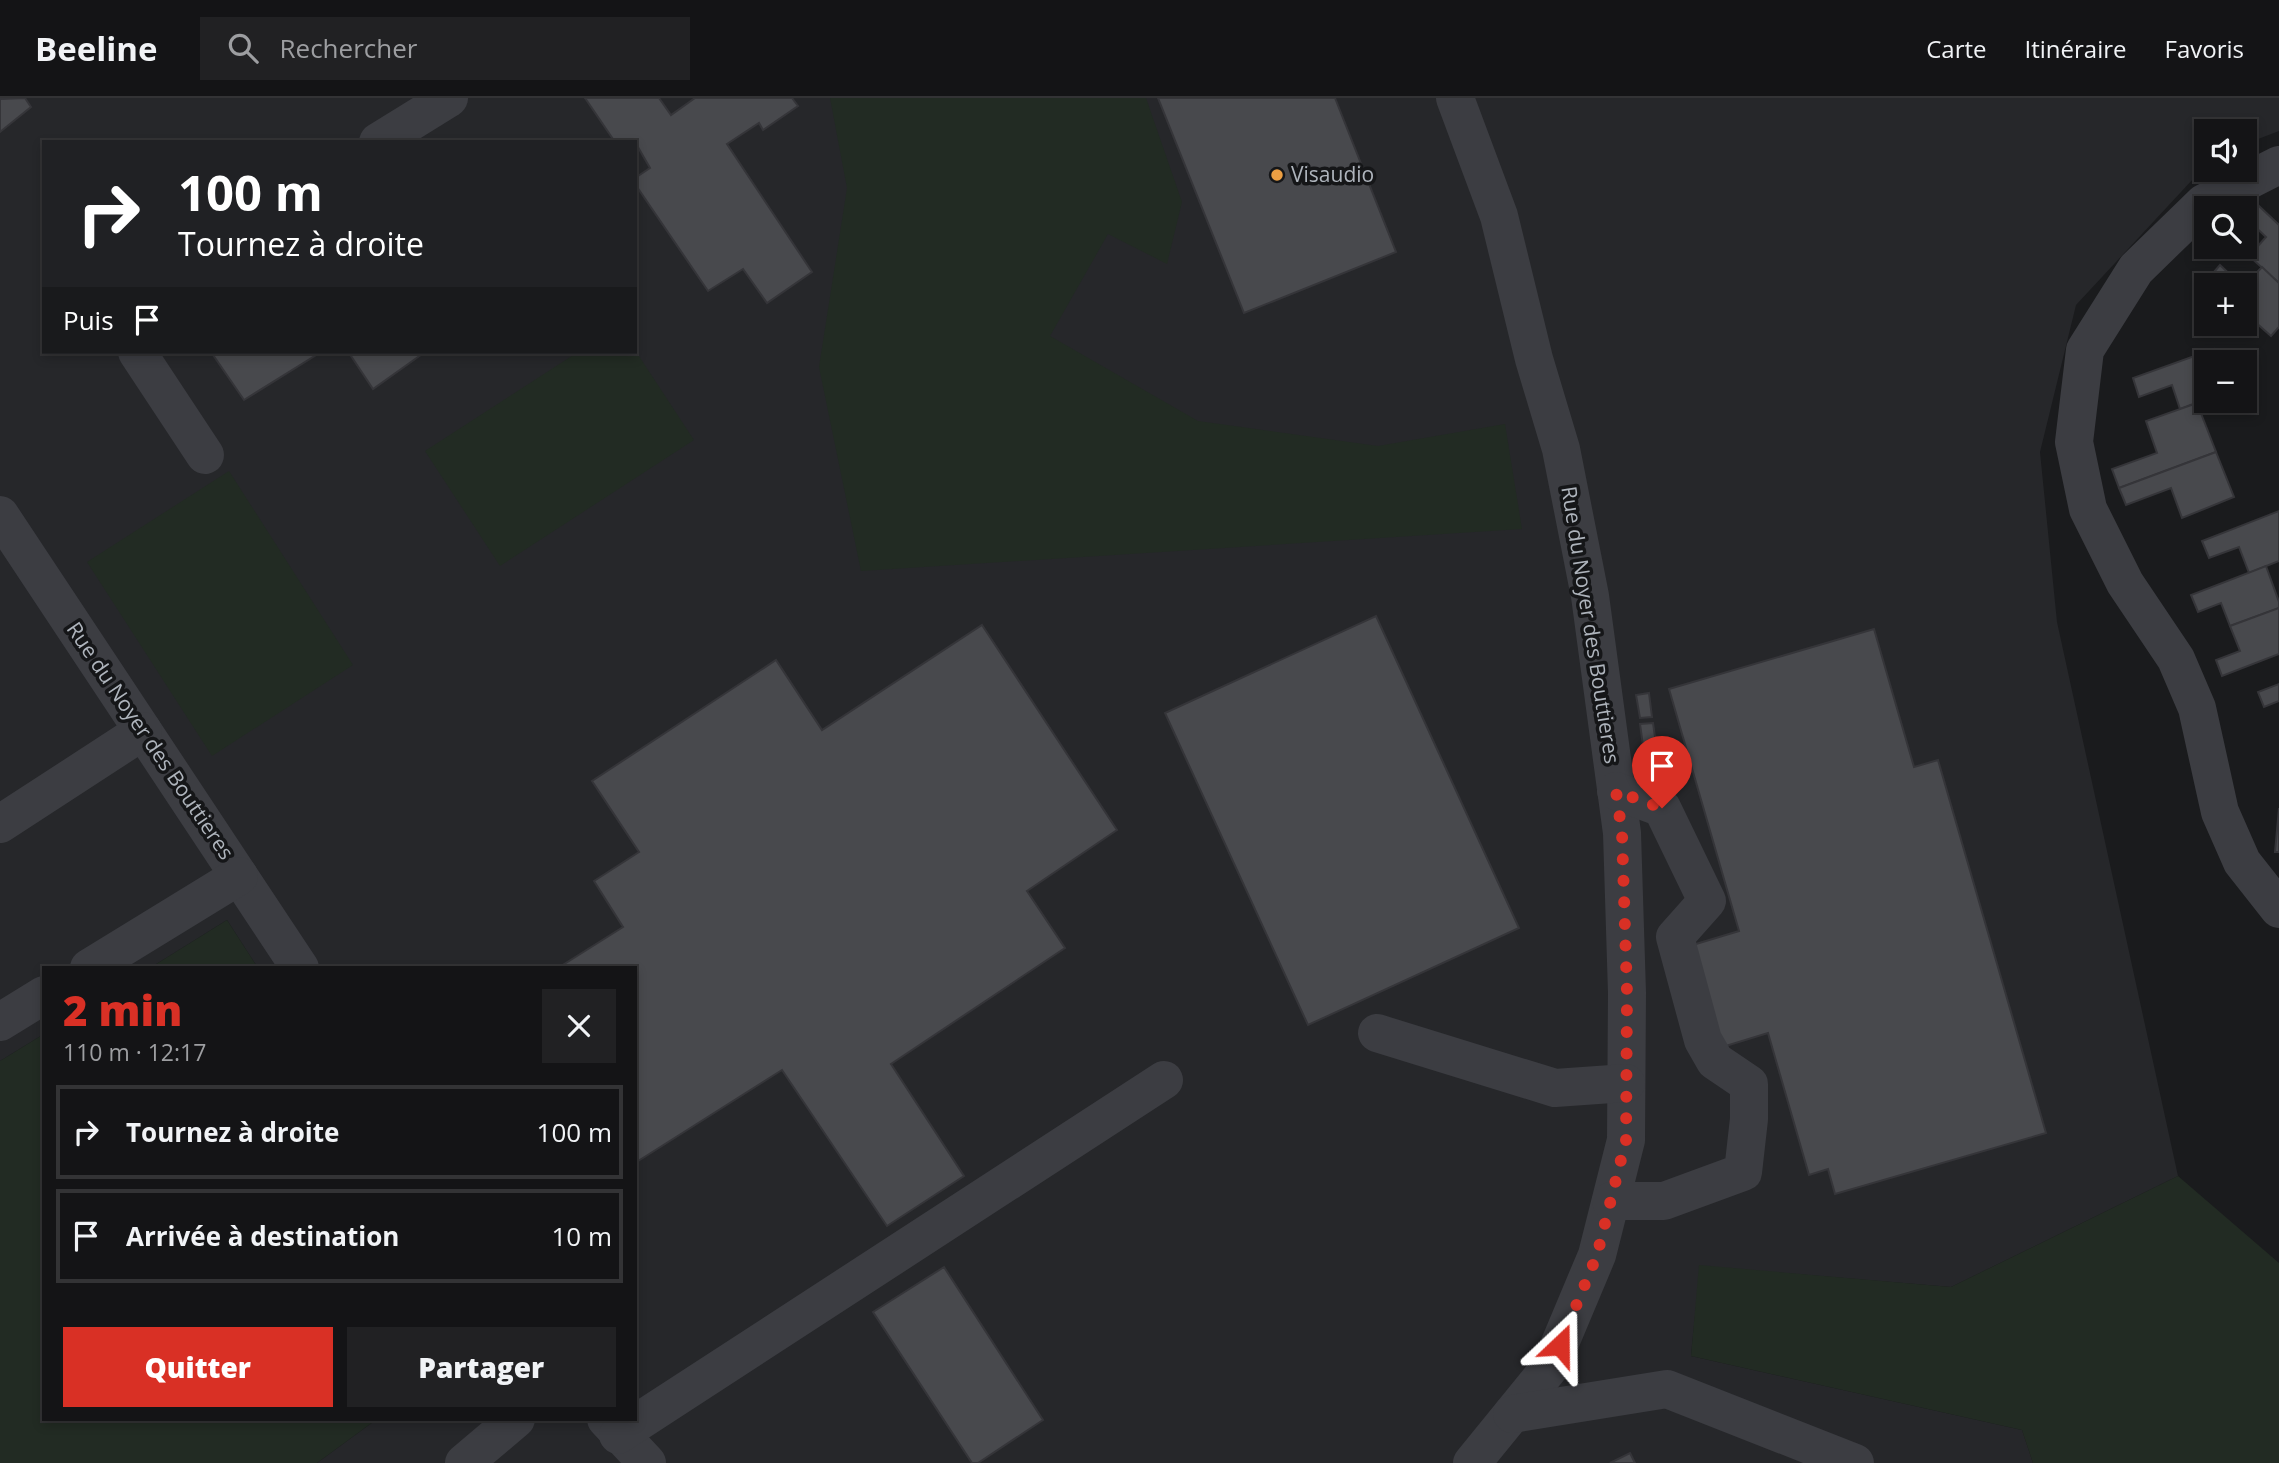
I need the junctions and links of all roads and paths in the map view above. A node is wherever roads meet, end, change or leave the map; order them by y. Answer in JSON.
{"nodes":[{"id":1,"x":449,"y":98,"type":"edge"},
{"id":2,"x":1455,"y":98,"type":"edge"},
{"id":3,"x":381,"y":140,"type":"edge"},
{"id":4,"x":2279,"y":165,"type":"edge"},
{"id":5,"x":138,"y":354,"type":"edge"},
{"id":6,"x":205,"y":455,"type":"dead end"},
{"id":7,"x":0,"y":515,"type":"edge"},
{"id":8,"x":143,"y":731,"type":"junction"},
{"id":9,"x":1616,"y":791,"type":"junction"},
{"id":10,"x":0,"y":824,"type":"edge"},
{"id":11,"x":239,"y":876,"type":"junction"},
{"id":12,"x":2279,"y":909,"type":"edge"},
{"id":13,"x":92,"y":966,"type":"edge"},
{"id":14,"x":299,"y":966,"type":"edge"},
{"id":15,"x":42,"y":996,"type":"edge"},
{"id":16,"x":0,"y":1022,"type":"edge"},
{"id":17,"x":1377,"y":1033,"type":"dead end"},
{"id":18,"x":1164,"y":1080,"type":"dead end"},
{"id":19,"x":1626,"y":1083,"type":"junction"},
{"id":20,"x":1611,"y":1201,"type":"junction"},
{"id":21,"x":637,"y":1411,"type":"edge"},
{"id":22,"x":1512,"y":1414,"type":"junction"},
{"id":23,"x":514,"y":1421,"type":"edge"},
{"id":24,"x":612,"y":1427,"type":"edge"},
{"id":25,"x":464,"y":1463,"type":"edge"},
{"id":26,"x":647,"y":1463,"type":"edge"},
{"id":27,"x":1472,"y":1463,"type":"edge"},
{"id":28,"x":1855,"y":1463,"type":"edge"}],
"edges":[{"from":1,"to":3,"type":"street"},
{"from":2,"to":9,"type":"street","name":"Rue du Noyer des Bouttieres"},
{"from":4,"to":12,"type":"street"},
{"from":5,"to":6,"type":"street"},
{"from":7,"to":8,"type":"street","name":"Rue du Noyer des Bouttieres"},
{"from":8,"to":10,"type":"street"},
{"from":8,"to":11,"type":"street","name":"Rue du Noyer des Bouttieres"},
{"from":9,"to":19,"type":"street","name":"Rue du Noyer des Bouttieres"},
{"from":9,"to":20,"type":"street"},
{"from":11,"to":13,"type":"street"},
{"from":11,"to":14,"type":"street","name":"Rue du Noyer des Bouttieres"},
{"from":15,"to":16,"type":"street"},
{"from":17,"to":19,"type":"street"},
{"from":18,"to":21,"type":"street"},
{"from":19,"to":20,"type":"street","name":"Rue du Noyer des Bouttieres"},
{"from":20,"to":22,"type":"street","name":"Rue du Noyer des Bouttieres"},
{"from":22,"to":27,"type":"street","name":"Rue du Noyer des Bouttieres"},
{"from":22,"to":28,"type":"street"},
{"from":23,"to":25,"type":"street"},
{"from":24,"to":26,"type":"street"}]}
